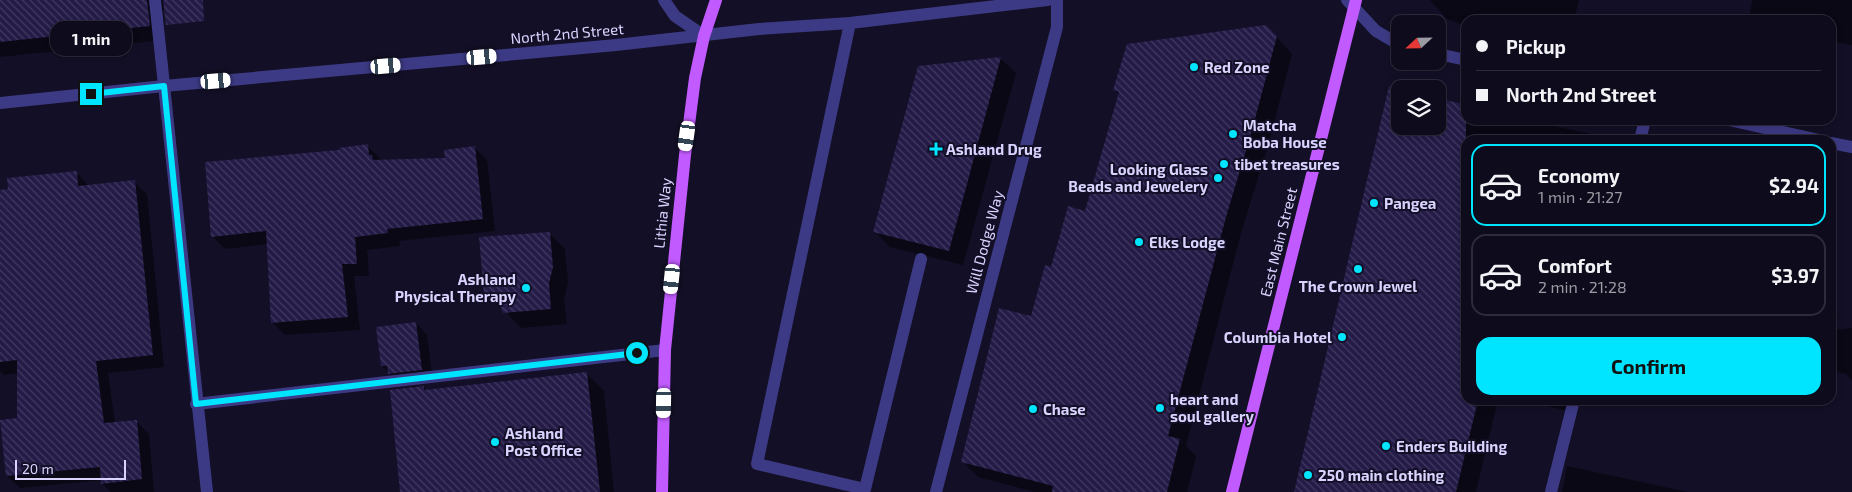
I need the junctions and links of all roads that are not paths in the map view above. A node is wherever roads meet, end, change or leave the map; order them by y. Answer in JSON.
{"nodes":[{"id":1,"x":155,"y":0,"type":"edge"},
{"id":2,"x":664,"y":0,"type":"edge"},
{"id":3,"x":716,"y":0,"type":"edge"},
{"id":4,"x":1048,"y":0,"type":"edge"},
{"id":5,"x":1057,"y":0,"type":"edge"},
{"id":6,"x":1352,"y":2,"type":"edge"},
{"id":7,"x":850,"y":23,"type":"junction"},
{"id":8,"x":704,"y":36,"type":"junction"},
{"id":9,"x":1391,"y":40,"type":"edge"},
{"id":10,"x":1446,"y":56,"type":"edge"},
{"id":11,"x":1461,"y":59,"type":"edge"},
{"id":12,"x":164,"y":86,"type":"junction"},
{"id":13,"x":0,"y":103,"type":"edge"},
{"id":14,"x":1752,"y":125,"type":"edge"},
{"id":15,"x":1796,"y":135,"type":"edge"},
{"id":16,"x":1836,"y":144,"type":"edge"},
{"id":17,"x":1852,"y":147,"type":"edge"},
{"id":18,"x":922,"y":259,"type":"dead end"},
{"id":19,"x":665,"y":350,"type":"junction"},
{"id":20,"x":196,"y":404,"type":"junction"},
{"id":21,"x":1573,"y":405,"type":"edge"},
{"id":22,"x":866,"y":490,"type":"edge"},
{"id":23,"x":207,"y":492,"type":"edge"},
{"id":24,"x":662,"y":492,"type":"edge"},
{"id":25,"x":936,"y":492,"type":"edge"},
{"id":26,"x":1232,"y":492,"type":"edge"},
{"id":27,"x":1551,"y":492,"type":"edge"}],
"edges":[{"from":1,"to":12,"type":"street"},
{"from":2,"to":8,"type":"street"},
{"from":3,"to":8,"type":"main road","name":"Lithia Way"},
{"from":4,"to":7,"type":"street","name":"North 2nd Street"},
{"from":5,"to":25,"type":"street","name":"Will Dodge Way"},
{"from":6,"to":9,"type":"street"},
{"from":6,"to":26,"type":"main road","name":"East Main Street"},
{"from":7,"to":8,"type":"street","name":"North 2nd Street"},
{"from":7,"to":22,"type":"street"},
{"from":8,"to":12,"type":"street","name":"North 2nd Street"},
{"from":8,"to":19,"type":"main road","name":"Lithia Way"},
{"from":10,"to":11,"type":"street"},
{"from":12,"to":13,"type":"street","name":"North 2nd Street"},
{"from":12,"to":20,"type":"street"},
{"from":14,"to":15,"type":"street"},
{"from":16,"to":17,"type":"street"},
{"from":18,"to":22,"type":"street"},
{"from":19,"to":20,"type":"street"},
{"from":19,"to":24,"type":"main road","name":"Lithia Way"},
{"from":20,"to":23,"type":"street"},
{"from":21,"to":27,"type":"street"}]}
